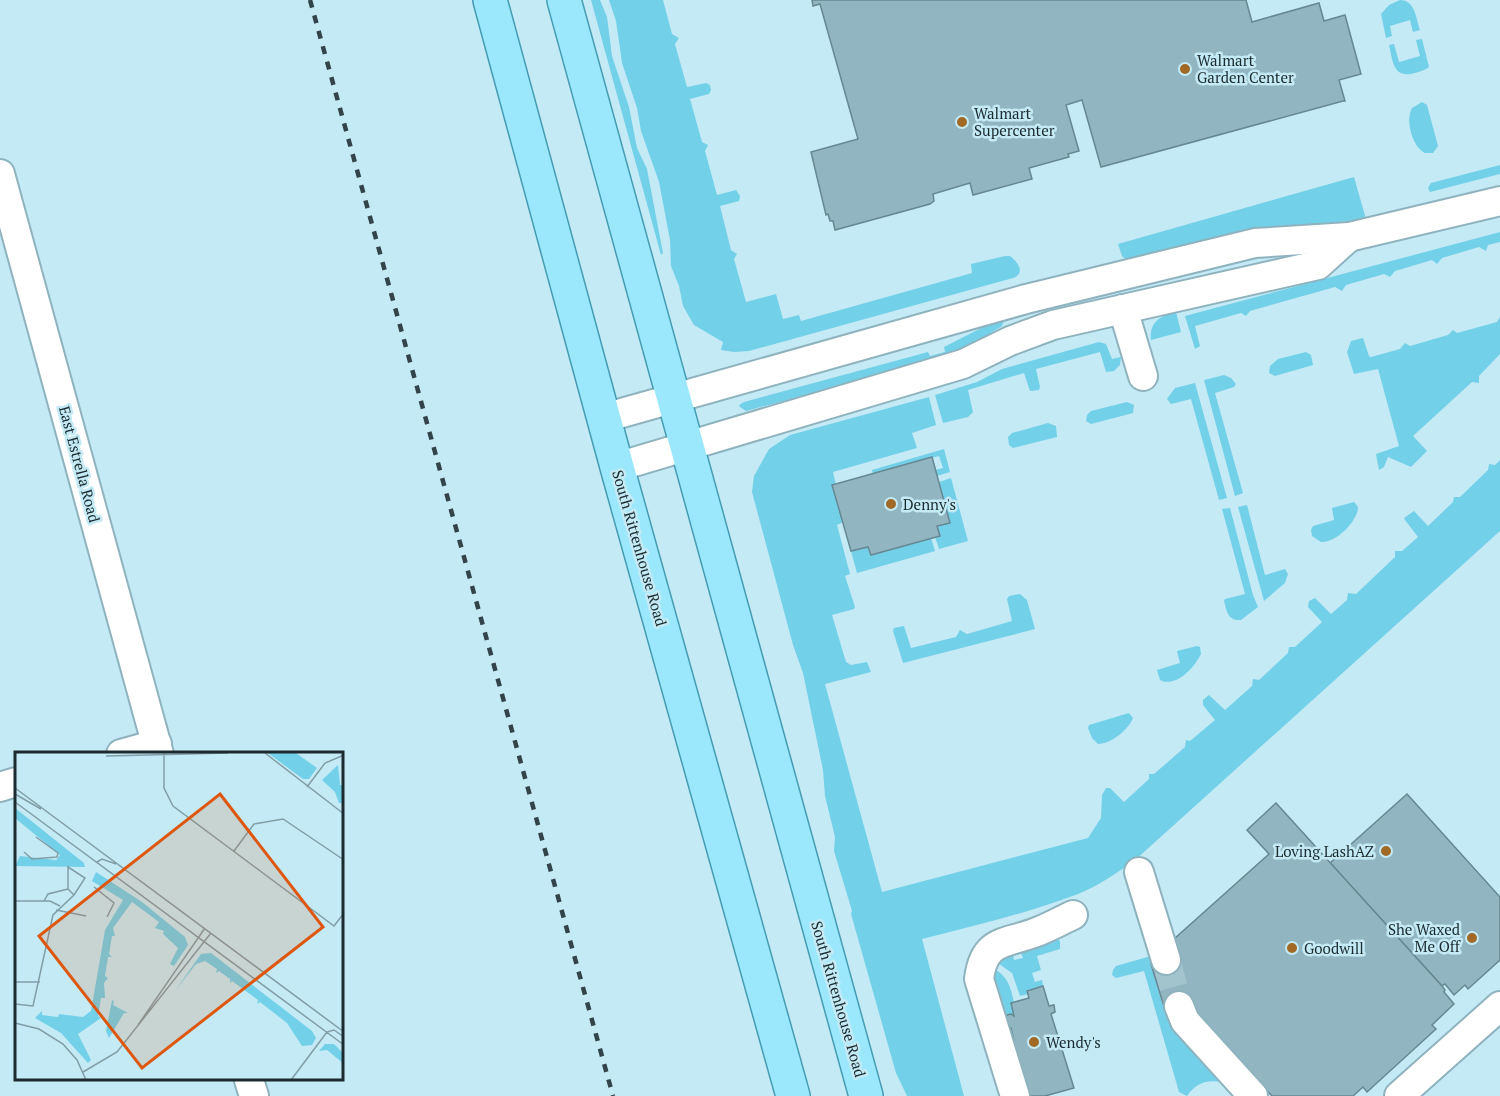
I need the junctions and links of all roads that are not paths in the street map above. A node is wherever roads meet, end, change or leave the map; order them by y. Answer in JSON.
{"nodes":[{"id":1,"x":490,"y":0,"type":"edge"},
{"id":2,"x":564,"y":0,"type":"edge"},
{"id":3,"x":0,"y":174,"type":"edge"},
{"id":4,"x":1500,"y":201,"type":"edge"},
{"id":5,"x":1349,"y":237,"type":"junction"},
{"id":6,"x":1123,"y":309,"type":"junction"},
{"id":7,"x":1143,"y":376,"type":"dead end"},
{"id":8,"x":675,"y":398,"type":"junction"},
{"id":9,"x":604,"y":418,"type":"junction"},
{"id":10,"x":688,"y":445,"type":"junction"},
{"id":11,"x":617,"y":467,"type":"junction"},
{"id":12,"x":158,"y":749,"type":"edge"},
{"id":13,"x":136,"y":752,"type":"edge"},
{"id":14,"x":15,"y":782,"type":"edge"},
{"id":15,"x":0,"y":787,"type":"edge"},
{"id":16,"x":1139,"y":872,"type":"dead end"},
{"id":17,"x":1073,"y":915,"type":"dead end"},
{"id":18,"x":1166,"y":960,"type":"tunnel mouth"},
{"id":19,"x":1179,"y":1006,"type":"tunnel mouth"},
{"id":20,"x":1500,"y":1006,"type":"edge"},
{"id":21,"x":249,"y":1081,"type":"edge"},
{"id":22,"x":254,"y":1096,"type":"edge"},
{"id":23,"x":793,"y":1096,"type":"edge"},
{"id":24,"x":866,"y":1096,"type":"edge"},
{"id":25,"x":1015,"y":1096,"type":"edge"},
{"id":26,"x":1253,"y":1096,"type":"edge"},
{"id":27,"x":1399,"y":1096,"type":"edge"}],
"edges":[{"from":1,"to":9,"type":"main road","name":"South Rittenhouse Road"},
{"from":2,"to":8,"type":"main road","name":"South Rittenhouse Road"},
{"from":3,"to":12,"type":"street","name":"East Estrella Road"},
{"from":4,"to":5,"type":"street"},
{"from":5,"to":6,"type":"street"},
{"from":5,"to":8,"type":"street"},
{"from":6,"to":7,"type":"street"},
{"from":6,"to":10,"type":"street"},
{"from":8,"to":9,"type":"street"},
{"from":8,"to":10,"type":"main road","name":"South Rittenhouse Road"},
{"from":9,"to":11,"type":"main road","name":"South Rittenhouse Road"},
{"from":10,"to":11,"type":"street"},
{"from":10,"to":24,"type":"main road","name":"South Rittenhouse Road"},
{"from":11,"to":23,"type":"main road","name":"South Rittenhouse Road"},
{"from":12,"to":13,"type":"street"},
{"from":14,"to":15,"type":"street"},
{"from":16,"to":18,"type":"street"},
{"from":17,"to":25,"type":"street"},
{"from":19,"to":26,"type":"street"},
{"from":20,"to":27,"type":"street"},
{"from":21,"to":22,"type":"street"}]}
